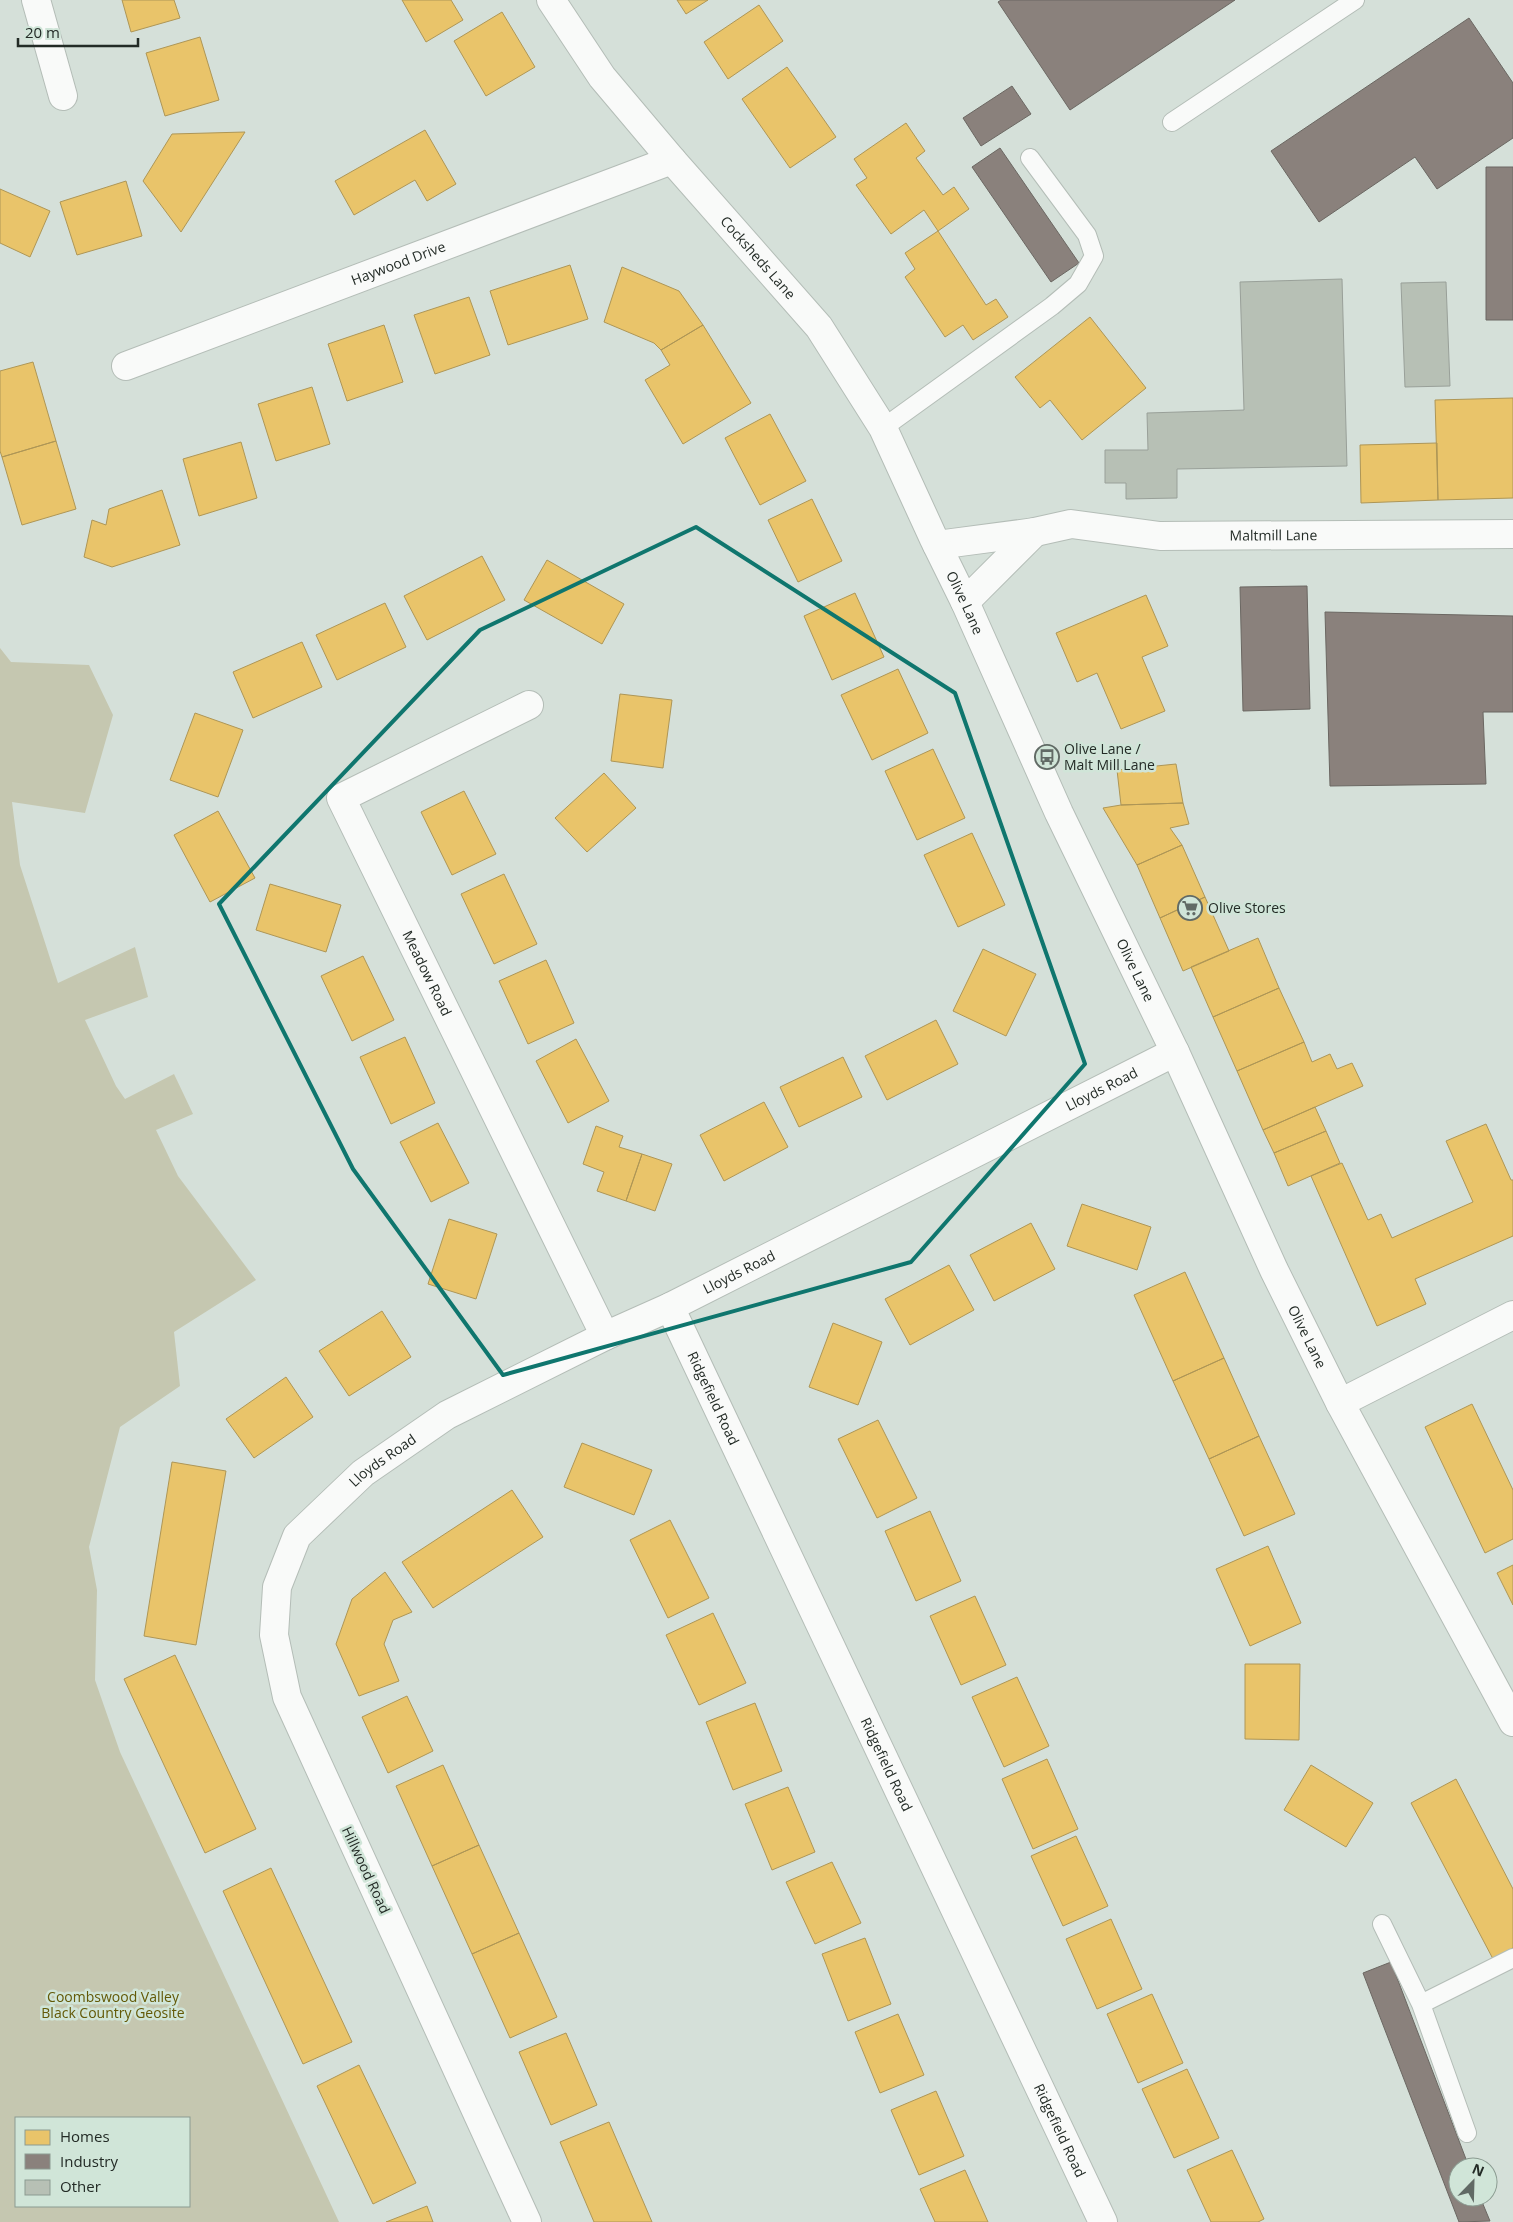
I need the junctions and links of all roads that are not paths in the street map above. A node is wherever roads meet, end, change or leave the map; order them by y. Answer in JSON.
{"nodes":[{"id":1,"x":36,"y":0,"type":"edge"},
{"id":2,"x":551,"y":0,"type":"edge"},
{"id":3,"x":1355,"y":0,"type":"edge"},
{"id":4,"x":63,"y":96,"type":"dead end"},
{"id":5,"x":1172,"y":122,"type":"dead end"},
{"id":6,"x":1030,"y":158,"type":"dead end"},
{"id":7,"x":672,"y":160,"type":"junction"},
{"id":8,"x":126,"y":366,"type":"dead end"},
{"id":9,"x":883,"y":428,"type":"junction"},
{"id":10,"x":1035,"y":532,"type":"junction"},
{"id":11,"x":1513,"y":534,"type":"edge"},
{"id":12,"x":935,"y":541,"type":"junction"},
{"id":13,"x":965,"y":602,"type":"junction"},
{"id":14,"x":529,"y":705,"type":"dead end"},
{"id":15,"x":1175,"y":1052,"type":"junction"},
{"id":16,"x":670,"y":1307,"type":"junction"},
{"id":17,"x":1513,"y":1315,"type":"edge"},
{"id":18,"x":605,"y":1336,"type":"junction"},
{"id":19,"x":1340,"y":1403,"type":"junction"},
{"id":20,"x":319,"y":1515,"type":"joint"},
{"id":21,"x":1513,"y":1722,"type":"edge"},
{"id":22,"x":1382,"y":1924,"type":"dead end"},
{"id":23,"x":1513,"y":1958,"type":"edge"},
{"id":24,"x":1421,"y":2004,"type":"junction"},
{"id":25,"x":1467,"y":2133,"type":"dead end"},
{"id":26,"x":527,"y":2222,"type":"edge"},
{"id":27,"x":1103,"y":2222,"type":"edge"}],
"edges":[{"from":1,"to":4,"type":"street"},
{"from":2,"to":7,"type":"street","name":"Cocksheds Lane"},
{"from":3,"to":5,"type":"lane"},
{"from":6,"to":9,"type":"lane"},
{"from":7,"to":8,"type":"street","name":"Haywood Drive"},
{"from":7,"to":9,"type":"street","name":"Cocksheds Lane"},
{"from":9,"to":12,"type":"street","name":"Cocksheds Lane"},
{"from":10,"to":11,"type":"street","name":"Maltmill Lane"},
{"from":10,"to":12,"type":"street","name":"Maltmill Lane"},
{"from":10,"to":13,"type":"street"},
{"from":12,"to":13,"type":"street","name":"Olive Lane"},
{"from":13,"to":15,"type":"street","name":"Olive Lane"},
{"from":14,"to":18,"type":"street","name":"Meadow Road"},
{"from":15,"to":16,"type":"street","name":"Lloyds Road"},
{"from":15,"to":19,"type":"street","name":"Olive Lane"},
{"from":16,"to":18,"type":"street","name":"Lloyds Road"},
{"from":16,"to":27,"type":"street","name":"Ridgefield Road"},
{"from":17,"to":19,"type":"street"},
{"from":18,"to":20,"type":"street","name":"Lloyds Road"},
{"from":19,"to":21,"type":"street","name":"Olive Lane"},
{"from":20,"to":26,"type":"street","name":"Hillwood Road"},
{"from":22,"to":24,"type":"lane"},
{"from":23,"to":24,"type":"lane"},
{"from":24,"to":25,"type":"lane"}]}
